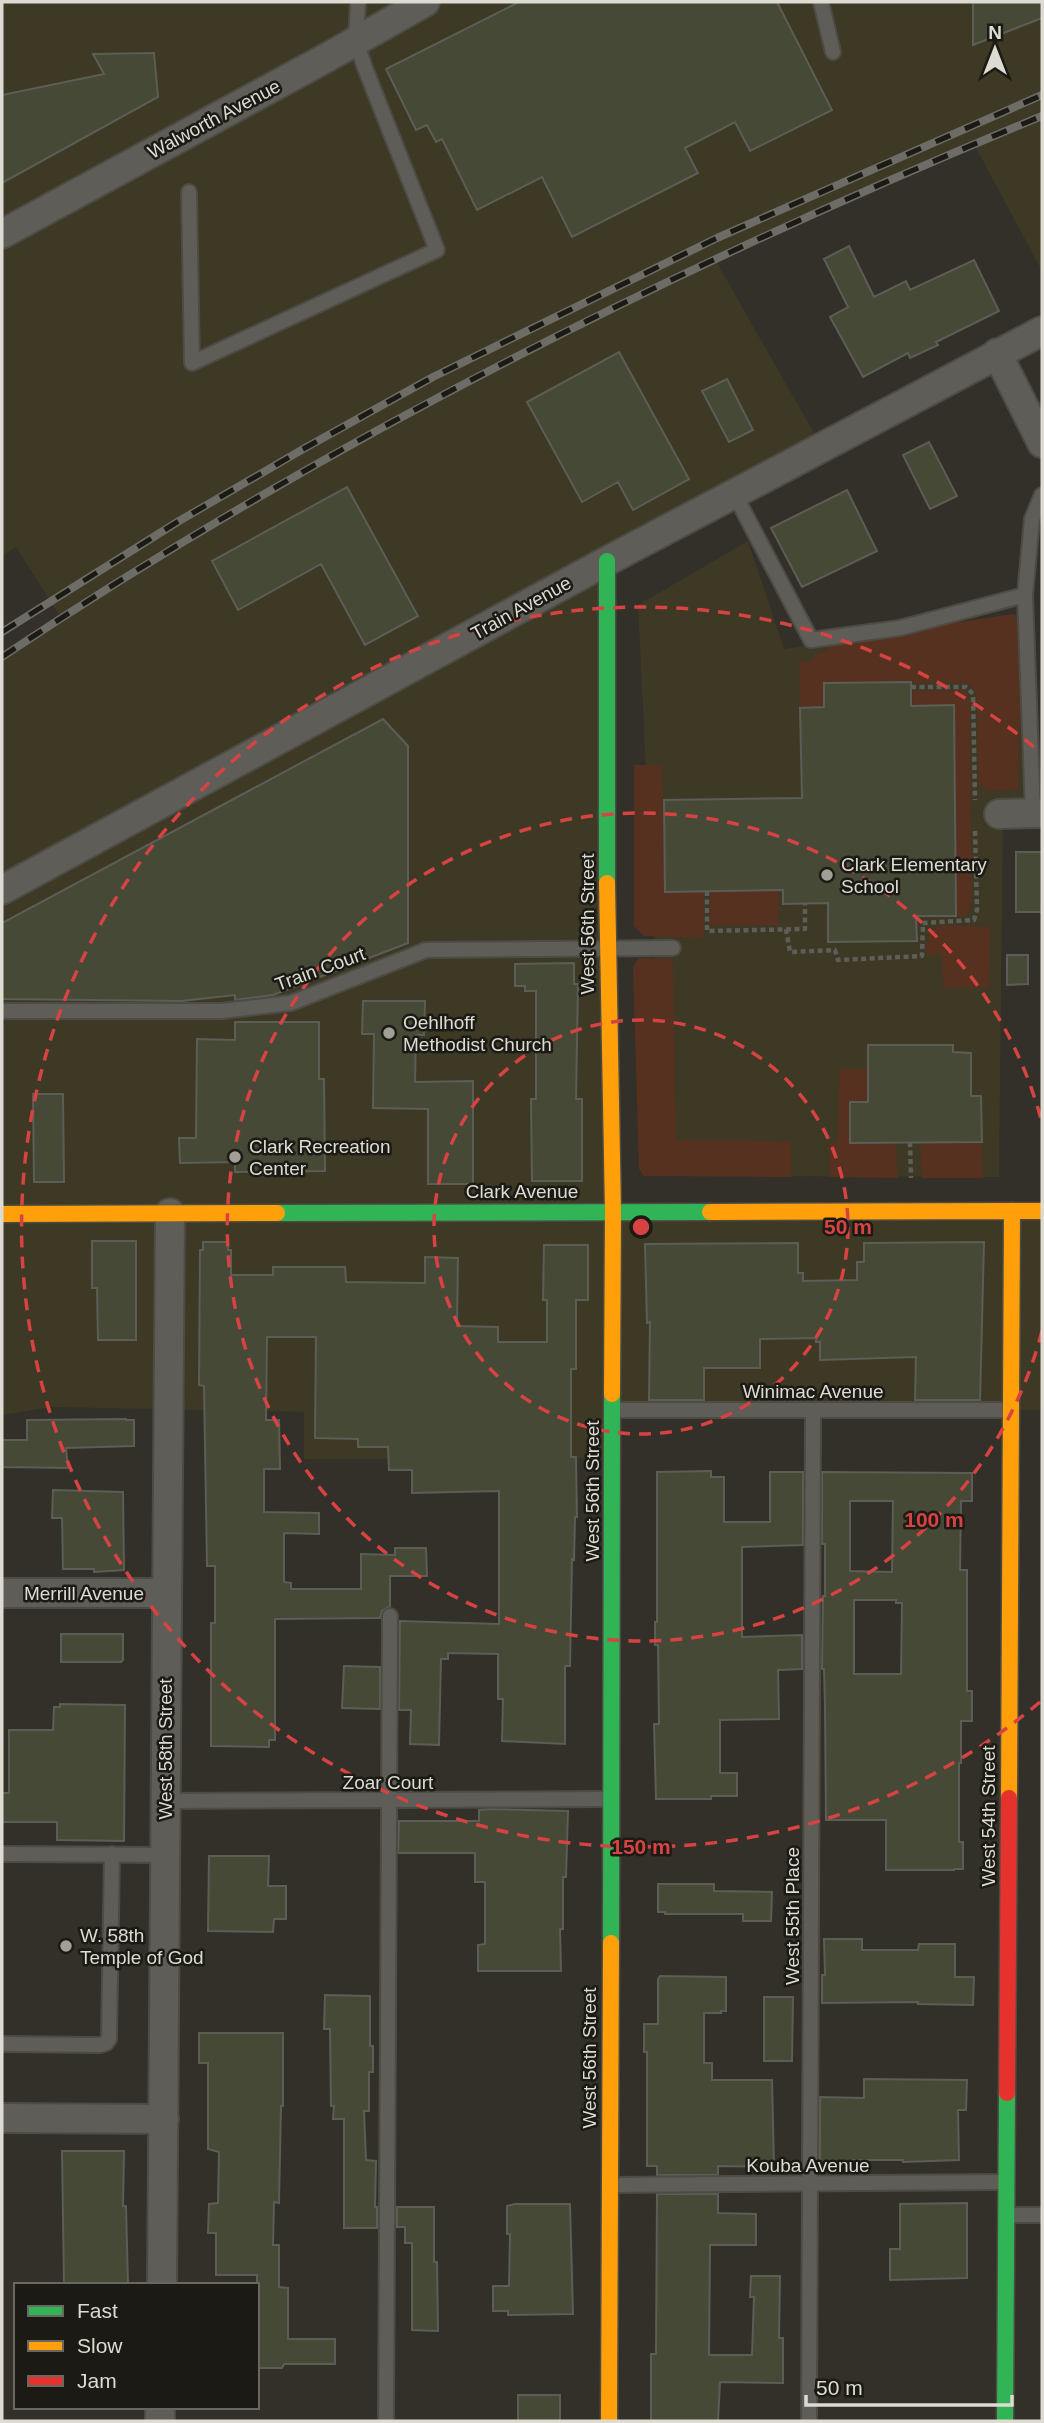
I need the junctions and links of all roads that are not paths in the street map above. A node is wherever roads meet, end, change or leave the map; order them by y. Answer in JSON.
{"nodes":[{"id":1,"x":358,"y":2,"type":"edge"},
{"id":2,"x":425,"y":2,"type":"edge"},
{"id":3,"x":821,"y":2,"type":"edge"},
{"id":4,"x":356,"y":41,"type":"junction"},
{"id":5,"x":833,"y":52,"type":"dead end"},
{"id":6,"x":189,"y":192,"type":"dead end"},
{"id":7,"x":2,"y":234,"type":"edge"},
{"id":8,"x":1042,"y":331,"type":"edge"},
{"id":9,"x":998,"y":353,"type":"junction"},
{"id":10,"x":1042,"y":443,"type":"edge"},
{"id":11,"x":734,"y":494,"type":"junction"},
{"id":12,"x":1042,"y":495,"type":"edge"},
{"id":13,"x":607,"y":561,"type":"junction"},
{"id":14,"x":1025,"y":595,"type":"junction"},
{"id":15,"x":1038,"y":813,"type":"edge"},
{"id":16,"x":983,"y":818,"type":"road end"},
{"id":17,"x":2,"y":890,"type":"edge"},
{"id":18,"x":607,"y":948,"type":"junction"},
{"id":19,"x":673,"y":948,"type":"dead end"},
{"id":20,"x":2,"y":1011,"type":"edge"},
{"id":21,"x":1012,"y":1211,"type":"junction"},
{"id":22,"x":1042,"y":1211,"type":"edge"},
{"id":23,"x":613,"y":1212,"type":"junction"},
{"id":24,"x":170,"y":1213,"type":"junction"},
{"id":25,"x":2,"y":1214,"type":"edge"},
{"id":26,"x":613,"y":1410,"type":"junction"},
{"id":27,"x":813,"y":1410,"type":"junction"},
{"id":28,"x":1012,"y":1410,"type":"junction"},
{"id":29,"x":2,"y":1593,"type":"edge"},
{"id":30,"x":166,"y":1593,"type":"junction"},
{"id":31,"x":390,"y":1616,"type":"dead end"},
{"id":32,"x":611,"y":1799,"type":"junction"},
{"id":33,"x":164,"y":1801,"type":"junction"},
{"id":34,"x":388,"y":1801,"type":"junction"},
{"id":35,"x":2,"y":1854,"type":"edge"},
{"id":36,"x":112,"y":1854,"type":"junction"},
{"id":37,"x":164,"y":1855,"type":"junction"},
{"id":38,"x":2,"y":2044,"type":"edge"},
{"id":39,"x":2,"y":2118,"type":"edge"},
{"id":40,"x":164,"y":2119,"type":"junction"},
{"id":41,"x":1006,"y":2182,"type":"junction"},
{"id":42,"x":610,"y":2185,"type":"junction"},
{"id":43,"x":810,"y":2185,"type":"junction"},
{"id":44,"x":1006,"y":2216,"type":"junction"},
{"id":45,"x":1042,"y":2216,"type":"edge"},
{"id":46,"x":162,"y":2283,"type":"edge"},
{"id":47,"x":386,"y":2421,"type":"edge"},
{"id":48,"x":609,"y":2421,"type":"edge"},
{"id":49,"x":809,"y":2421,"type":"edge"},
{"id":50,"x":1005,"y":2421,"type":"edge"}],
"edges":[{"from":1,"to":4,"type":"lane"},
{"from":2,"to":4,"type":"street","name":"Walworth Avenue"},
{"from":3,"to":5,"type":"lane"},
{"from":4,"to":6,"type":"lane"},
{"from":4,"to":7,"type":"street","name":"Walworth Avenue"},
{"from":8,"to":9,"type":"street","name":"Train Avenue"},
{"from":9,"to":10,"type":"street"},
{"from":9,"to":11,"type":"street","name":"Train Avenue"},
{"from":11,"to":13,"type":"street","name":"Train Avenue"},
{"from":11,"to":14,"type":"lane"},
{"from":12,"to":14,"type":"lane"},
{"from":13,"to":17,"type":"street","name":"Train Avenue"},
{"from":13,"to":18,"type":"street","name":"West 56th Street"},
{"from":14,"to":15,"type":"lane"},
{"from":15,"to":16,"type":"street"},
{"from":18,"to":19,"type":"lane","name":"Train Court"},
{"from":18,"to":20,"type":"lane","name":"Train Court"},
{"from":18,"to":23,"type":"street","name":"West 56th Street"},
{"from":21,"to":22,"type":"street","name":"Clark Avenue"},
{"from":21,"to":23,"type":"street","name":"Clark Avenue"},
{"from":21,"to":28,"type":"street","name":"West 54th Street"},
{"from":23,"to":24,"type":"street","name":"Clark Avenue"},
{"from":23,"to":26,"type":"street","name":"West 56th Street"},
{"from":24,"to":25,"type":"street","name":"Clark Avenue"},
{"from":24,"to":30,"type":"street","name":"West 58th Street"},
{"from":26,"to":27,"type":"lane","name":"Winimac Avenue"},
{"from":26,"to":32,"type":"street","name":"West 56th Street"},
{"from":27,"to":28,"type":"lane","name":"Winimac Avenue"},
{"from":27,"to":43,"type":"lane","name":"West 55th Place"},
{"from":28,"to":41,"type":"street","name":"West 54th Street"},
{"from":29,"to":30,"type":"street","name":"Merrill Avenue"},
{"from":30,"to":33,"type":"street","name":"West 58th Street"},
{"from":31,"to":34,"type":"lane"},
{"from":32,"to":34,"type":"lane","name":"Zoar Court"},
{"from":32,"to":42,"type":"street","name":"West 56th Street"},
{"from":33,"to":34,"type":"lane","name":"Zoar Court"},
{"from":33,"to":37,"type":"street","name":"West 58th Street"},
{"from":34,"to":47,"type":"lane"},
{"from":35,"to":36,"type":"lane"},
{"from":36,"to":37,"type":"lane"},
{"from":36,"to":38,"type":"lane"},
{"from":37,"to":40,"type":"street","name":"West 58th Street"},
{"from":39,"to":40,"type":"street"},
{"from":40,"to":46,"type":"street","name":"West 58th Street"},
{"from":41,"to":43,"type":"lane","name":"Kouba Avenue"},
{"from":41,"to":44,"type":"street","name":"West 54th Street"},
{"from":42,"to":43,"type":"lane","name":"Kouba Avenue"},
{"from":42,"to":48,"type":"street","name":"West 56th Street"},
{"from":43,"to":49,"type":"lane","name":"West 55th Place"},
{"from":44,"to":45,"type":"lane"},
{"from":44,"to":50,"type":"street","name":"West 54th Street"}]}
